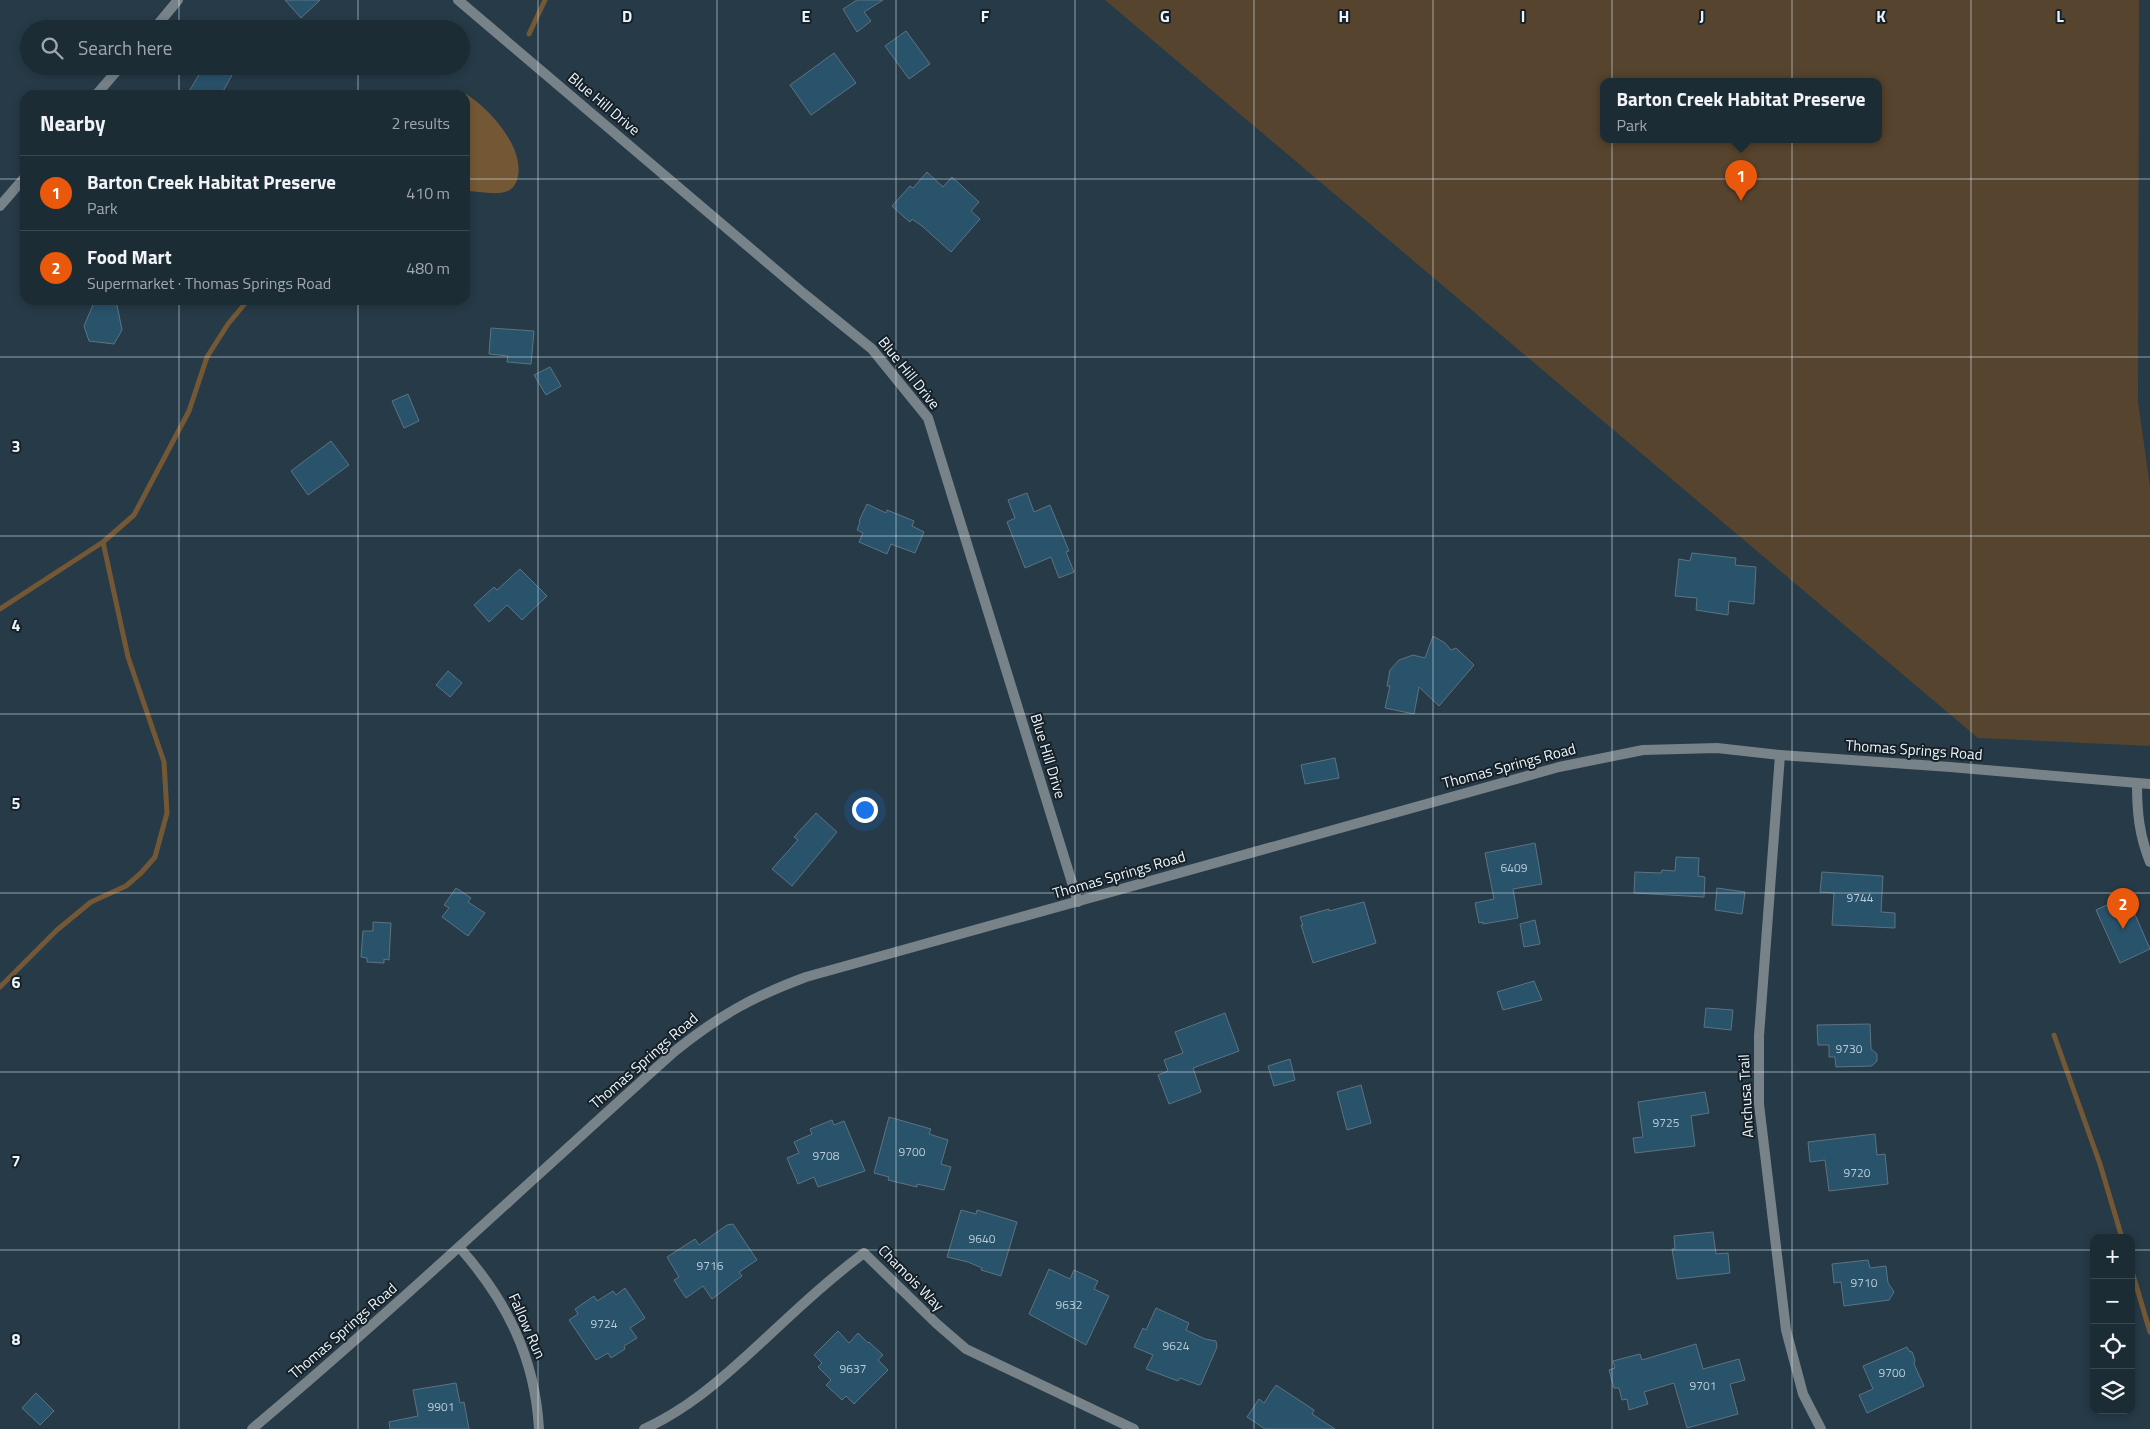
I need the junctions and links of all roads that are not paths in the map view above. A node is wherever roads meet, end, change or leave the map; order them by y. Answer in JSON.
{"nodes":[{"id":1,"x":178,"y":0,"type":"edge"},
{"id":2,"x":458,"y":0,"type":"edge"},
{"id":3,"x":161,"y":20,"type":"edge"},
{"id":4,"x":113,"y":75,"type":"edge"},
{"id":5,"x":100,"y":90,"type":"edge"},
{"id":6,"x":20,"y":184,"type":"edge"},
{"id":7,"x":0,"y":206,"type":"edge"},
{"id":8,"x":1780,"y":755,"type":"junction"},
{"id":9,"x":2137,"y":784,"type":"junction"},
{"id":10,"x":2150,"y":784,"type":"edge"},
{"id":11,"x":2146,"y":843,"type":"edge"},
{"id":12,"x":2150,"y":862,"type":"edge"},
{"id":13,"x":1078,"y":902,"type":"junction"},
{"id":14,"x":460,"y":1248,"type":"junction"},
{"id":15,"x":252,"y":1429,"type":"edge"},
{"id":16,"x":539,"y":1429,"type":"edge"},
{"id":17,"x":644,"y":1429,"type":"edge"},
{"id":18,"x":1134,"y":1429,"type":"edge"},
{"id":19,"x":1821,"y":1429,"type":"edge"}],
"edges":[{"from":1,"to":3,"type":"street"},
{"from":2,"to":13,"type":"street","name":"Blue Hill Drive"},
{"from":4,"to":5,"type":"street"},
{"from":6,"to":7,"type":"street"},
{"from":8,"to":9,"type":"street","name":"Thomas Springs Road"},
{"from":8,"to":13,"type":"street","name":"Thomas Springs Road"},
{"from":8,"to":19,"type":"street","name":"Anchusa Trail"},
{"from":9,"to":10,"type":"street","name":"Thomas Springs Road"},
{"from":9,"to":11,"type":"street"},
{"from":11,"to":12,"type":"street"},
{"from":13,"to":14,"type":"street","name":"Thomas Springs Road"},
{"from":14,"to":15,"type":"street","name":"Thomas Springs Road"},
{"from":14,"to":16,"type":"street","name":"Fallow Run"},
{"from":17,"to":18,"type":"street","name":"Chamois Way"}]}
